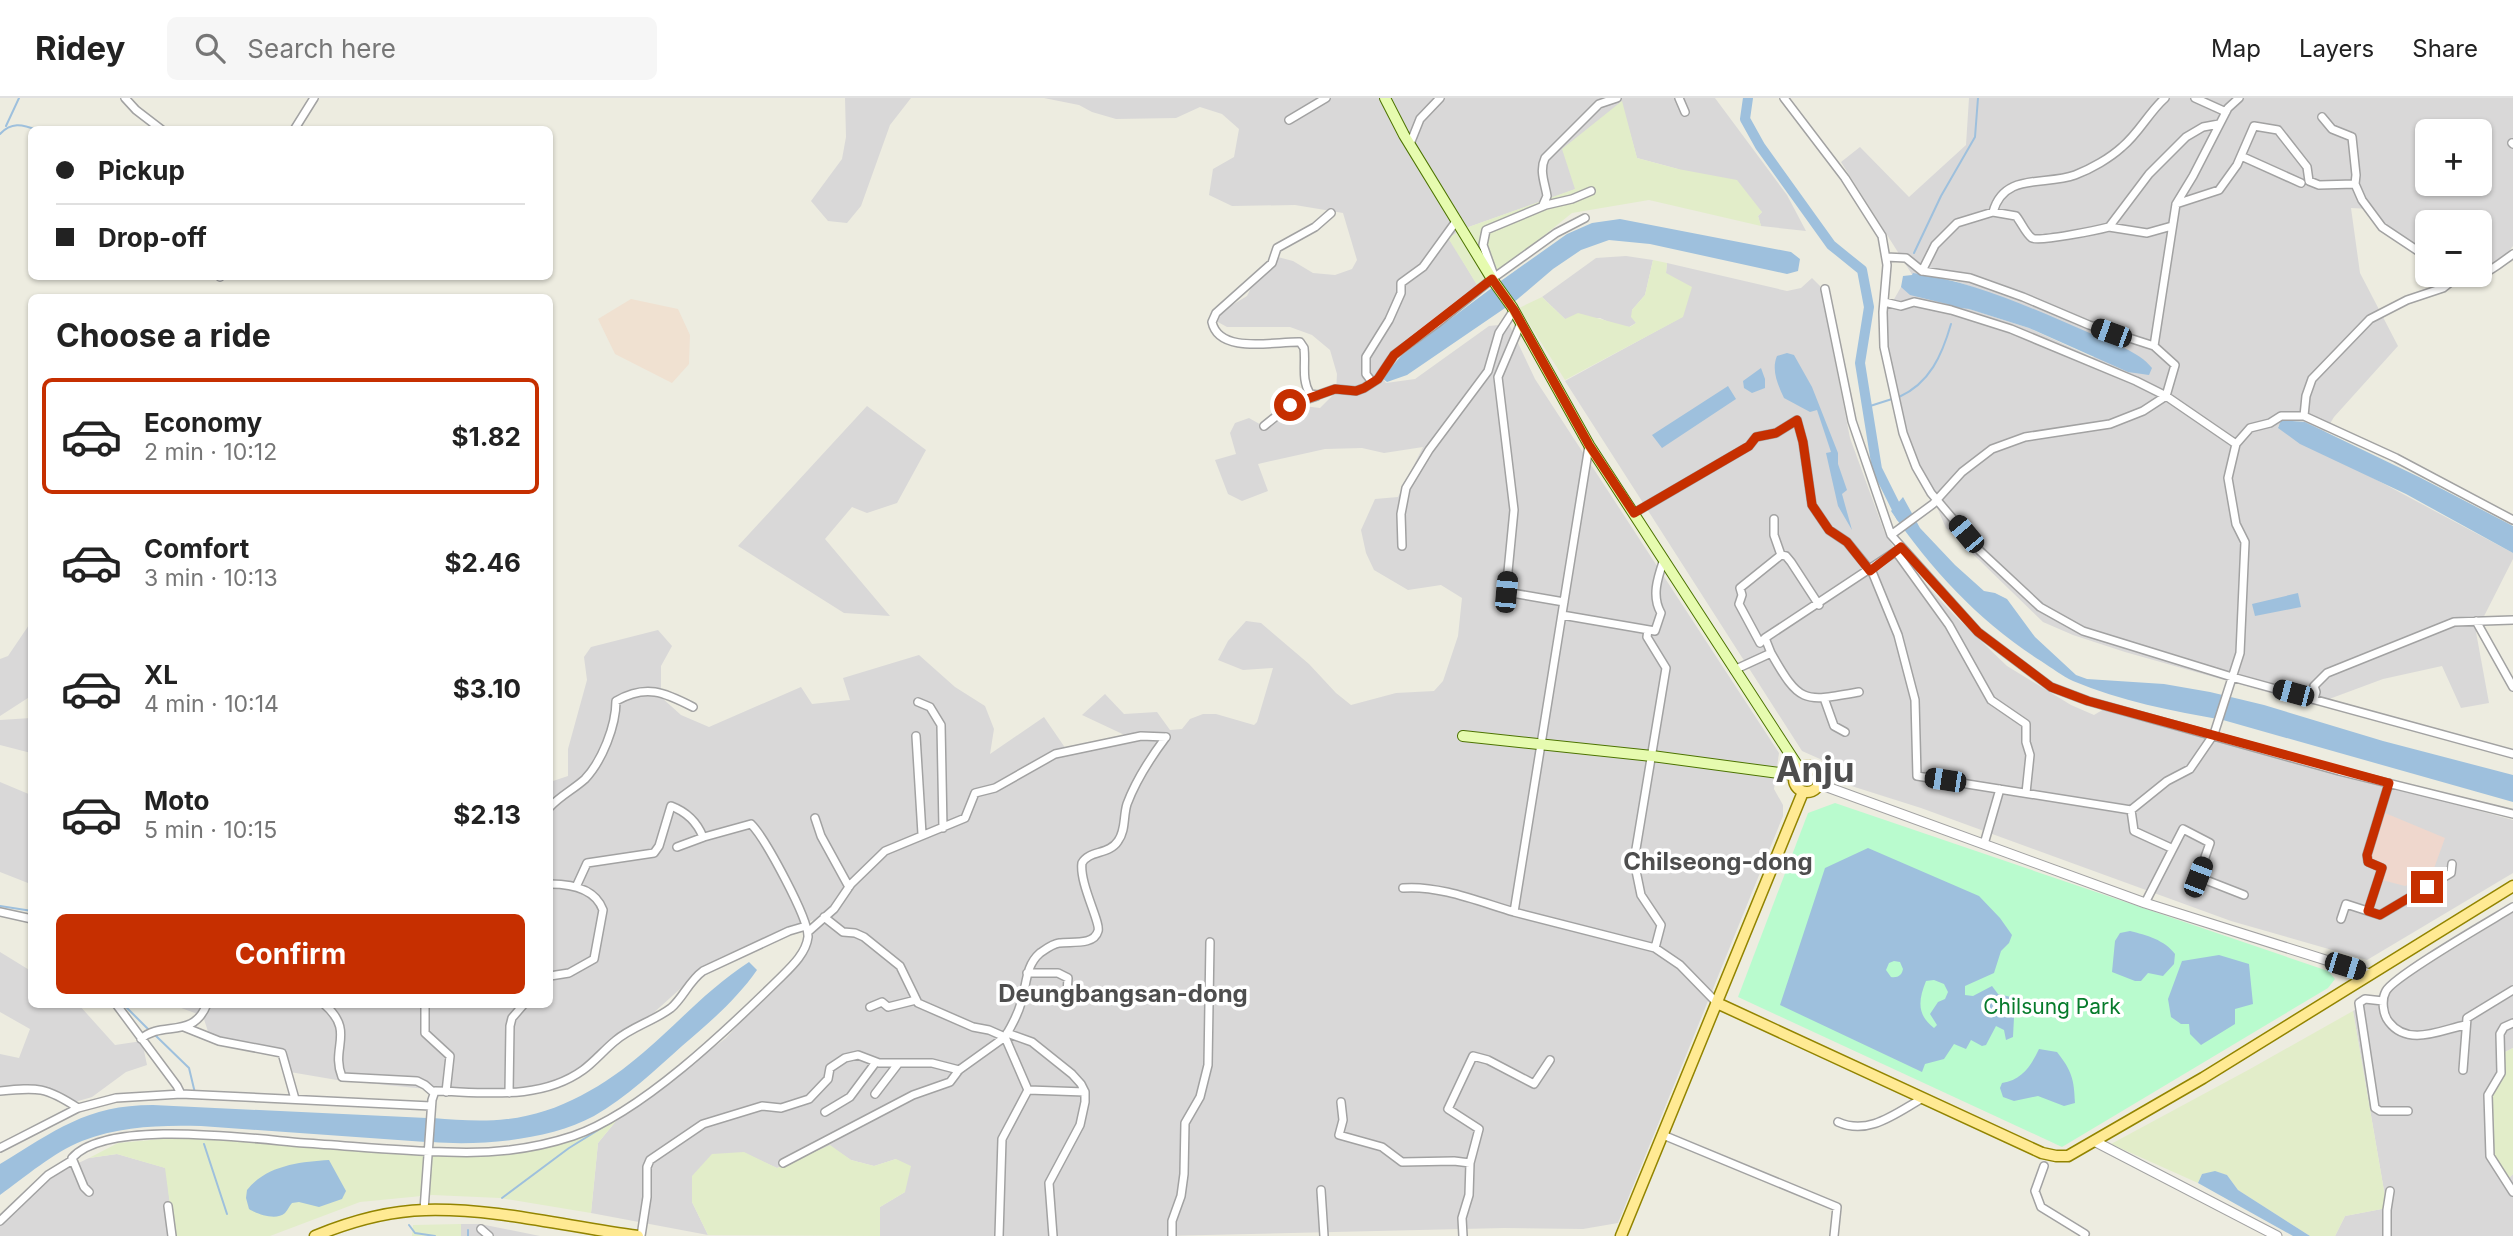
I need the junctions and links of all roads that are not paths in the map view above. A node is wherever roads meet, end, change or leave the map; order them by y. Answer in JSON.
{"nodes":[{"id":1,"x":125,"y":98,"type":"edge"},
{"id":2,"x":314,"y":98,"type":"edge"},
{"id":3,"x":1326,"y":98,"type":"edge"},
{"id":4,"x":1385,"y":98,"type":"edge"},
{"id":5,"x":1440,"y":98,"type":"edge"},
{"id":6,"x":1617,"y":98,"type":"edge"},
{"id":7,"x":1679,"y":98,"type":"edge"},
{"id":8,"x":1784,"y":98,"type":"edge"},
{"id":9,"x":2165,"y":98,"type":"edge"},
{"id":10,"x":2195,"y":98,"type":"edge"},
{"id":11,"x":2239,"y":98,"type":"edge"},
{"id":12,"x":1600,"y":101,"type":"edge"},
{"id":13,"x":1685,"y":112,"type":"dead end"},
{"id":14,"x":2226,"y":112,"type":"junction"},
{"id":15,"x":2322,"y":117,"type":"dead end"},
{"id":16,"x":1289,"y":120,"type":"dead end"},
{"id":17,"x":2219,"y":124,"type":"junction"},
{"id":18,"x":157,"y":126,"type":"edge"},
{"id":19,"x":296,"y":126,"type":"edge"},
{"id":20,"x":1410,"y":144,"type":"junction"},
{"id":21,"x":2241,"y":156,"type":"junction"},
{"id":22,"x":2305,"y":182,"type":"junction"},
{"id":23,"x":2355,"y":184,"type":"junction"},
{"id":24,"x":2290,"y":187,"type":"dead end"},
{"id":25,"x":1591,"y":191,"type":"dead end"},
{"id":26,"x":2176,"y":204,"type":"junction"},
{"id":27,"x":1543,"y":206,"type":"junction"},
{"id":28,"x":1993,"y":212,"type":"junction"},
{"id":29,"x":1331,"y":213,"type":"dead end"},
{"id":30,"x":1585,"y":218,"type":"dead end"},
{"id":31,"x":1457,"y":220,"type":"junction"},
{"id":32,"x":2172,"y":226,"type":"junction"},
{"id":33,"x":2109,"y":227,"type":"junction"},
{"id":34,"x":2415,"y":249,"type":"edge"},
{"id":35,"x":2513,"y":254,"type":"edge"},
{"id":36,"x":1886,"y":257,"type":"junction"},
{"id":37,"x":2492,"y":267,"type":"edge"},
{"id":38,"x":1922,"y":271,"type":"junction"},
{"id":39,"x":1493,"y":279,"type":"junction"},
{"id":40,"x":2443,"y":287,"type":"edge"},
{"id":41,"x":1825,"y":289,"type":"dead end"},
{"id":42,"x":1884,"y":302,"type":"junction"},
{"id":43,"x":1513,"y":308,"type":"junction"},
{"id":44,"x":1521,"y":323,"type":"junction"},
{"id":45,"x":2154,"y":346,"type":"junction"},
{"id":46,"x":1488,"y":371,"type":"junction"},
{"id":47,"x":1498,"y":377,"type":"junction"},
{"id":48,"x":1372,"y":382,"type":"junction"},
{"id":49,"x":1318,"y":395,"type":"junction"},
{"id":50,"x":2166,"y":396,"type":"junction"},
{"id":51,"x":2304,"y":416,"type":"junction"},
{"id":52,"x":1264,"y":426,"type":"dead end"},
{"id":53,"x":2235,"y":444,"type":"junction"},
{"id":54,"x":1589,"y":445,"type":"junction"},
{"id":55,"x":1936,"y":502,"type":"junction"},
{"id":56,"x":1634,"y":513,"type":"junction"},
{"id":57,"x":1774,"y":519,"type":"dead end"},
{"id":58,"x":2513,"y":520,"type":"edge"},
{"id":59,"x":1894,"y":534,"type":"junction"},
{"id":60,"x":1402,"y":546,"type":"dead end"},
{"id":61,"x":1899,"y":550,"type":"junction"},
{"id":62,"x":1781,"y":555,"type":"junction"},
{"id":63,"x":1664,"y":559,"type":"junction"},
{"id":64,"x":1870,"y":571,"type":"junction"},
{"id":65,"x":1564,"y":602,"type":"junction"},
{"id":66,"x":1819,"y":605,"type":"junction"},
{"id":67,"x":1562,"y":615,"type":"junction"},
{"id":68,"x":2513,"y":620,"type":"edge"},
{"id":69,"x":2476,"y":621,"type":"junction"},
{"id":70,"x":1648,"y":630,"type":"junction"},
{"id":71,"x":1765,"y":638,"type":"junction"},
{"id":72,"x":1771,"y":653,"type":"junction"},
{"id":73,"x":1734,"y":670,"type":"junction"},
{"id":74,"x":2231,"y":680,"type":"junction"},
{"id":75,"x":2513,"y":687,"type":"edge"},
{"id":76,"x":1859,"y":692,"type":"dead end"},
{"id":77,"x":1824,"y":698,"type":"junction"},
{"id":78,"x":2314,"y":699,"type":"junction"},
{"id":79,"x":918,"y":702,"type":"dead end"},
{"id":80,"x":693,"y":707,"type":"dead end"},
{"id":81,"x":1845,"y":732,"type":"dead end"},
{"id":82,"x":2215,"y":733,"type":"junction"},
{"id":83,"x":916,"y":736,"type":"dead end"},
{"id":84,"x":1464,"y":736,"type":"dead end"},
{"id":85,"x":1541,"y":746,"type":"junction"},
{"id":86,"x":2513,"y":754,"type":"edge"},
{"id":87,"x":1652,"y":756,"type":"junction"},
{"id":88,"x":1796,"y":771,"type":"junction"},
{"id":89,"x":1819,"y":783,"type":"junction"},
{"id":90,"x":2389,"y":783,"type":"junction"},
{"id":91,"x":2000,"y":789,"type":"junction"},
{"id":92,"x":1803,"y":792,"type":"junction"},
{"id":93,"x":2026,"y":793,"type":"junction"},
{"id":94,"x":553,"y":804,"type":"edge"},
{"id":95,"x":2131,"y":810,"type":"junction"},
{"id":96,"x":2513,"y":814,"type":"edge"},
{"id":97,"x":815,"y":818,"type":"dead end"},
{"id":98,"x":943,"y":828,"type":"junction"},
{"id":99,"x":922,"y":834,"type":"junction"},
{"id":100,"x":703,"y":837,"type":"junction"},
{"id":101,"x":1984,"y":844,"type":"junction"},
{"id":102,"x":677,"y":848,"type":"dead end"},
{"id":103,"x":2171,"y":848,"type":"junction"},
{"id":104,"x":2452,"y":864,"type":"dead end"},
{"id":105,"x":553,"y":884,"type":"edge"},
{"id":106,"x":2513,"y":886,"type":"edge"},
{"id":107,"x":576,"y":887,"type":"junction"},
{"id":108,"x":849,"y":887,"type":"junction"},
{"id":109,"x":1403,"y":888,"type":"dead end"},
{"id":110,"x":2244,"y":895,"type":"dead end"},
{"id":111,"x":2145,"y":903,"type":"junction"},
{"id":112,"x":2513,"y":907,"type":"edge"},
{"id":113,"x":2368,"y":911,"type":"junction"},
{"id":114,"x":0,"y":912,"type":"edge"},
{"id":115,"x":1514,"y":912,"type":"junction"},
{"id":116,"x":824,"y":917,"type":"junction"},
{"id":117,"x":28,"y":918,"type":"edge"},
{"id":118,"x":2341,"y":919,"type":"dead end"},
{"id":119,"x":807,"y":929,"type":"junction"},
{"id":120,"x":1210,"y":942,"type":"dead end"},
{"id":121,"x":1655,"y":948,"type":"junction"},
{"id":122,"x":1027,"y":973,"type":"junction"},
{"id":123,"x":2370,"y":974,"type":"junction"},
{"id":124,"x":553,"y":976,"type":"edge"},
{"id":125,"x":2513,"y":990,"type":"edge"},
{"id":126,"x":1068,"y":993,"type":"dead end"},
{"id":127,"x":916,"y":1000,"type":"junction"},
{"id":128,"x":2383,"y":1001,"type":"junction"},
{"id":129,"x":1717,"y":1003,"type":"junction"},
{"id":130,"x":870,"y":1007,"type":"dead end"},
{"id":131,"x":119,"y":1008,"type":"edge"},
{"id":132,"x":205,"y":1008,"type":"edge"},
{"id":133,"x":328,"y":1008,"type":"edge"},
{"id":134,"x":425,"y":1008,"type":"edge"},
{"id":135,"x":521,"y":1008,"type":"edge"},
{"id":136,"x":2513,"y":1023,"type":"edge"},
{"id":137,"x":2465,"y":1025,"type":"junction"},
{"id":138,"x":184,"y":1027,"type":"junction"},
{"id":139,"x":1006,"y":1035,"type":"junction"},
{"id":140,"x":141,"y":1039,"type":"junction"},
{"id":141,"x":1550,"y":1060,"type":"dead end"},
{"id":142,"x":876,"y":1062,"type":"junction"},
{"id":143,"x":898,"y":1064,"type":"junction"},
{"id":144,"x":959,"y":1070,"type":"junction"},
{"id":145,"x":2463,"y":1070,"type":"dead end"},
{"id":146,"x":1028,"y":1090,"type":"junction"},
{"id":147,"x":0,"y":1091,"type":"edge"},
{"id":148,"x":433,"y":1092,"type":"junction"},
{"id":149,"x":446,"y":1092,"type":"junction"},
{"id":150,"x":1085,"y":1092,"type":"junction"},
{"id":151,"x":509,"y":1093,"type":"junction"},
{"id":152,"x":181,"y":1094,"type":"junction"},
{"id":153,"x":875,"y":1094,"type":"dead end"},
{"id":154,"x":1923,"y":1098,"type":"junction"},
{"id":155,"x":295,"y":1099,"type":"junction"},
{"id":156,"x":1341,"y":1102,"type":"dead end"},
{"id":157,"x":431,"y":1106,"type":"junction"},
{"id":158,"x":78,"y":1108,"type":"junction"},
{"id":159,"x":2408,"y":1111,"type":"dead end"},
{"id":160,"x":825,"y":1112,"type":"dead end"},
{"id":161,"x":1838,"y":1122,"type":"dead end"},
{"id":162,"x":1663,"y":1135,"type":"junction"},
{"id":163,"x":2094,"y":1141,"type":"junction"},
{"id":164,"x":0,"y":1148,"type":"edge"},
{"id":165,"x":428,"y":1150,"type":"junction"},
{"id":166,"x":71,"y":1161,"type":"junction"},
{"id":167,"x":783,"y":1163,"type":"dead end"},
{"id":168,"x":1470,"y":1163,"type":"junction"},
{"id":169,"x":2044,"y":1166,"type":"dead end"},
{"id":170,"x":1321,"y":1190,"type":"dead end"},
{"id":171,"x":2390,"y":1191,"type":"dead end"},
{"id":172,"x":89,"y":1192,"type":"dead end"},
{"id":173,"x":2513,"y":1192,"type":"edge"},
{"id":174,"x":167,"y":1206,"type":"dead end"},
{"id":175,"x":424,"y":1210,"type":"junction"},
{"id":176,"x":0,"y":1221,"type":"edge"},
{"id":177,"x":481,"y":1229,"type":"dead end"},
{"id":178,"x":172,"y":1236,"type":"edge"},
{"id":179,"x":315,"y":1236,"type":"edge"},
{"id":180,"x":489,"y":1236,"type":"edge"},
{"id":181,"x":640,"y":1236,"type":"edge"},
{"id":182,"x":999,"y":1236,"type":"edge"},
{"id":183,"x":1053,"y":1236,"type":"edge"},
{"id":184,"x":1172,"y":1236,"type":"edge"},
{"id":185,"x":1324,"y":1236,"type":"edge"},
{"id":186,"x":1463,"y":1236,"type":"edge"},
{"id":187,"x":1621,"y":1236,"type":"edge"},
{"id":188,"x":1834,"y":1236,"type":"edge"},
{"id":189,"x":2084,"y":1236,"type":"edge"},
{"id":190,"x":2277,"y":1236,"type":"edge"},
{"id":191,"x":2387,"y":1236,"type":"edge"}],
"edges":[{"from":1,"to":18,"type":"street"},
{"from":2,"to":19,"type":"street"},
{"from":3,"to":16,"type":"street"},
{"from":4,"to":20,"type":"main road"},
{"from":5,"to":20,"type":"street"},
{"from":6,"to":12,"type":"street"},
{"from":7,"to":13,"type":"street"},
{"from":8,"to":36,"type":"street"},
{"from":9,"to":28,"type":"street"},
{"from":10,"to":14,"type":"street"},
{"from":11,"to":14,"type":"street"},
{"from":12,"to":27,"type":"street"},
{"from":14,"to":17,"type":"street"},
{"from":15,"to":23,"type":"street"},
{"from":17,"to":26,"type":"street"},
{"from":17,"to":33,"type":"street"},
{"from":20,"to":31,"type":"main road"},
{"from":21,"to":22,"type":"street"},
{"from":21,"to":22,"type":"street"},
{"from":21,"to":26,"type":"street"},
{"from":22,"to":23,"type":"street"},
{"from":22,"to":24,"type":"street"},
{"from":23,"to":34,"type":"street"},
{"from":25,"to":27,"type":"street"},
{"from":26,"to":32,"type":"street"},
{"from":27,"to":39,"type":"street"},
{"from":28,"to":33,"type":"street"},
{"from":28,"to":38,"type":"street"},
{"from":29,"to":49,"type":"street"},
{"from":30,"to":39,"type":"street"},
{"from":31,"to":39,"type":"main road"},
{"from":31,"to":48,"type":"street"},
{"from":32,"to":33,"type":"street"},
{"from":32,"to":45,"type":"street"},
{"from":35,"to":37,"type":"street"},
{"from":36,"to":38,"type":"street"},
{"from":36,"to":42,"type":"street"},
{"from":38,"to":45,"type":"street"},
{"from":39,"to":43,"type":"main road"},
{"from":39,"to":48,"type":"street"},
{"from":40,"to":51,"type":"street"},
{"from":41,"to":59,"type":"street"},
{"from":42,"to":50,"type":"street"},
{"from":42,"to":55,"type":"street"},
{"from":43,"to":44,"type":"main road"},
{"from":43,"to":46,"type":"street"},
{"from":44,"to":47,"type":"street"},
{"from":44,"to":54,"type":"main road"},
{"from":45,"to":50,"type":"street"},
{"from":46,"to":47,"type":"street"},
{"from":46,"to":60,"type":"street"},
{"from":47,"to":65,"type":"street"},
{"from":48,"to":49,"type":"street"},
{"from":49,"to":52,"type":"street"},
{"from":50,"to":53,"type":"street"},
{"from":50,"to":55,"type":"street"},
{"from":51,"to":53,"type":"street"},
{"from":51,"to":58,"type":"street"},
{"from":53,"to":74,"type":"street"},
{"from":54,"to":56,"type":"main road"},
{"from":54,"to":65,"type":"street"},
{"from":55,"to":59,"type":"street"},
{"from":55,"to":74,"type":"street"},
{"from":56,"to":63,"type":"main road"},
{"from":56,"to":64,"type":"street"},
{"from":57,"to":62,"type":"street"},
{"from":59,"to":61,"type":"street"},
{"from":61,"to":64,"type":"street"},
{"from":61,"to":82,"type":"street"},
{"from":61,"to":93,"type":"street"},
{"from":62,"to":66,"type":"street"},
{"from":62,"to":71,"type":"street"},
{"from":63,"to":70,"type":"street"},
{"from":63,"to":73,"type":"main road"},
{"from":64,"to":66,"type":"street"},
{"from":64,"to":91,"type":"street"},
{"from":65,"to":67,"type":"street"},
{"from":66,"to":71,"type":"street"},
{"from":67,"to":70,"type":"street"},
{"from":67,"to":85,"type":"street"},
{"from":68,"to":69,"type":"street"},
{"from":69,"to":75,"type":"street"},
{"from":69,"to":78,"type":"street"},
{"from":70,"to":87,"type":"street"},
{"from":71,"to":72,"type":"street"},
{"from":72,"to":73,"type":"street"},
{"from":72,"to":77,"type":"street"},
{"from":73,"to":88,"type":"main road"},
{"from":74,"to":78,"type":"street"},
{"from":74,"to":82,"type":"street"},
{"from":76,"to":77,"type":"street"},
{"from":77,"to":81,"type":"street"},
{"from":78,"to":86,"type":"street"},
{"from":79,"to":98,"type":"street"},
{"from":80,"to":94,"type":"street"},
{"from":82,"to":90,"type":"street"},
{"from":82,"to":95,"type":"street"},
{"from":83,"to":99,"type":"street"},
{"from":84,"to":85,"type":"main road"},
{"from":85,"to":87,"type":"main road"},
{"from":85,"to":115,"type":"street"},
{"from":87,"to":88,"type":"main road"},
{"from":87,"to":121,"type":"street"},
{"from":88,"to":89,"type":"main road"},
{"from":88,"to":92,"type":"main road"},
{"from":89,"to":92,"type":"main road"},
{"from":89,"to":101,"type":"street"},
{"from":90,"to":96,"type":"street"},
{"from":90,"to":113,"type":"street"},
{"from":91,"to":93,"type":"street"},
{"from":91,"to":101,"type":"street"},
{"from":92,"to":129,"type":"main road"},
{"from":93,"to":95,"type":"street"},
{"from":95,"to":103,"type":"street"},
{"from":97,"to":108,"type":"street"},
{"from":98,"to":99,"type":"street"},
{"from":98,"to":122,"type":"street"},
{"from":99,"to":108,"type":"street"},
{"from":100,"to":102,"type":"street"},
{"from":100,"to":107,"type":"street"},
{"from":100,"to":119,"type":"street"},
{"from":101,"to":111,"type":"street"},
{"from":103,"to":110,"type":"street"},
{"from":103,"to":111,"type":"street"},
{"from":104,"to":113,"type":"street"},
{"from":105,"to":107,"type":"street"},
{"from":106,"to":123,"type":"main road"},
{"from":107,"to":124,"type":"street"},
{"from":108,"to":116,"type":"street"},
{"from":109,"to":115,"type":"street"},
{"from":111,"to":123,"type":"street"},
{"from":112,"to":128,"type":"street"},
{"from":113,"to":118,"type":"street"},
{"from":114,"to":117,"type":"street"},
{"from":115,"to":121,"type":"street"},
{"from":116,"to":119,"type":"street"},
{"from":116,"to":127,"type":"street"},
{"from":119,"to":151,"type":"street"},
{"from":119,"to":165,"type":"street"},
{"from":120,"to":184,"type":"street"},
{"from":121,"to":129,"type":"street"},
{"from":122,"to":126,"type":"street"},
{"from":122,"to":139,"type":"street"},
{"from":123,"to":163,"type":"main road"},
{"from":125,"to":137,"type":"street"},
{"from":127,"to":130,"type":"street"},
{"from":127,"to":139,"type":"street"},
{"from":128,"to":137,"type":"street"},
{"from":128,"to":159,"type":"street"},
{"from":129,"to":154,"type":"main road"},
{"from":129,"to":162,"type":"main road"},
{"from":131,"to":140,"type":"street"},
{"from":132,"to":138,"type":"street"},
{"from":133,"to":148,"type":"street"},
{"from":134,"to":149,"type":"street"},
{"from":135,"to":151,"type":"street"},
{"from":136,"to":173,"type":"street"},
{"from":137,"to":145,"type":"street"},
{"from":138,"to":140,"type":"street"},
{"from":138,"to":155,"type":"street"},
{"from":139,"to":144,"type":"street"},
{"from":139,"to":146,"type":"street"},
{"from":139,"to":150,"type":"street"},
{"from":140,"to":152,"type":"street"},
{"from":141,"to":168,"type":"street"},
{"from":142,"to":143,"type":"street"},
{"from":142,"to":160,"type":"street"},
{"from":142,"to":181,"type":"street"},
{"from":143,"to":144,"type":"street"},
{"from":143,"to":153,"type":"street"},
{"from":144,"to":167,"type":"street"},
{"from":146,"to":150,"type":"street"},
{"from":146,"to":182,"type":"street"},
{"from":147,"to":158,"type":"street"},
{"from":148,"to":149,"type":"street"},
{"from":148,"to":157,"type":"street"},
{"from":149,"to":151,"type":"street"},
{"from":150,"to":183,"type":"street"},
{"from":152,"to":155,"type":"street"},
{"from":152,"to":158,"type":"street"},
{"from":154,"to":161,"type":"street"},
{"from":154,"to":163,"type":"main road"},
{"from":155,"to":157,"type":"street"},
{"from":156,"to":168,"type":"street"},
{"from":157,"to":165,"type":"street"},
{"from":158,"to":164,"type":"street"},
{"from":162,"to":187,"type":"main road"},
{"from":162,"to":188,"type":"street"},
{"from":163,"to":190,"type":"street"},
{"from":165,"to":166,"type":"street"},
{"from":165,"to":175,"type":"street"},
{"from":166,"to":172,"type":"street"},
{"from":166,"to":176,"type":"street"},
{"from":168,"to":186,"type":"street"},
{"from":169,"to":189,"type":"street"},
{"from":170,"to":185,"type":"street"},
{"from":171,"to":191,"type":"street"},
{"from":174,"to":178,"type":"street"},
{"from":175,"to":179,"type":"main road"},
{"from":175,"to":181,"type":"main road"},
{"from":177,"to":180,"type":"street"}]}
